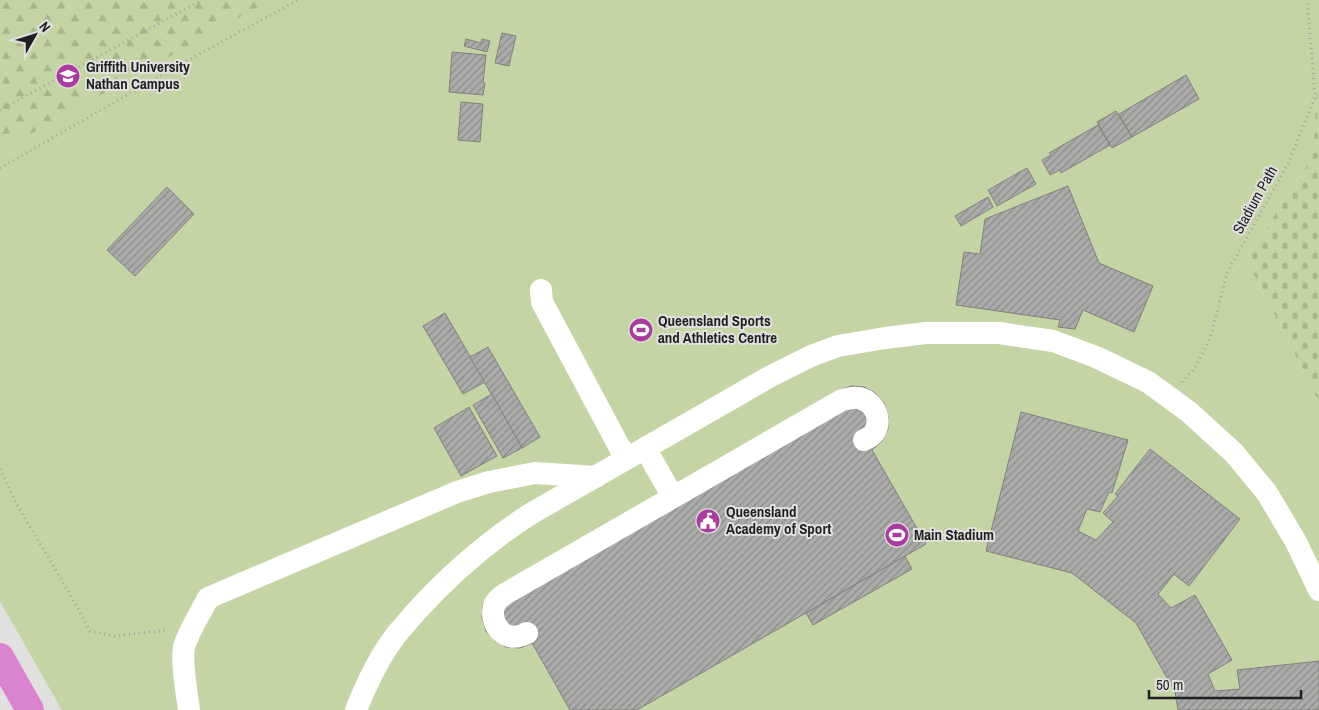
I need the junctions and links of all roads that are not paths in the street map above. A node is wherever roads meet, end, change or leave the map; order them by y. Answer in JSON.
{"nodes":[{"id":1,"x":864,"y":440,"type":"dead end"},
{"id":2,"x":638,"y":452,"type":"junction"},
{"id":3,"x":596,"y":477,"type":"junction"},
{"id":4,"x":674,"y":497,"type":"junction"},
{"id":5,"x":1319,"y":590,"type":"edge"},
{"id":6,"x":208,"y":598,"type":"junction"},
{"id":7,"x":526,"y":633,"type":"dead end"},
{"id":8,"x":0,"y":657,"type":"edge"},
{"id":9,"x":30,"y":710,"type":"edge"},
{"id":10,"x":188,"y":710,"type":"edge"},
{"id":11,"x":203,"y":710,"type":"edge"},
{"id":12,"x":356,"y":710,"type":"edge"}],
"edges":[{"from":1,"to":4,"type":"street"},
{"from":2,"to":2,"type":"street"},
{"from":2,"to":3,"type":"street"},
{"from":2,"to":4,"type":"street"},
{"from":2,"to":5,"type":"street"},
{"from":3,"to":6,"type":"street"},
{"from":3,"to":12,"type":"street"},
{"from":4,"to":7,"type":"street"},
{"from":6,"to":10,"type":"street"},
{"from":6,"to":11,"type":"street"},
{"from":8,"to":9,"type":"highway"}]}
